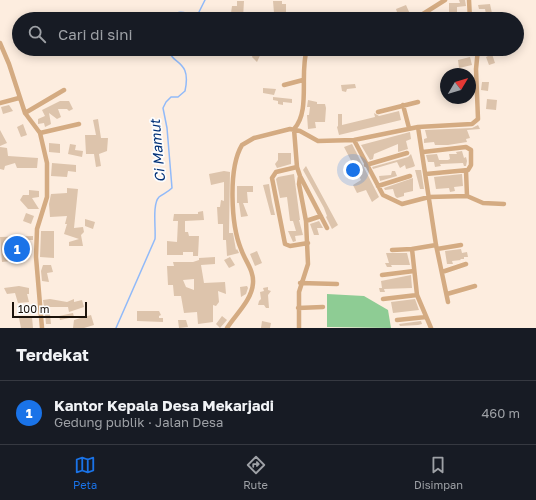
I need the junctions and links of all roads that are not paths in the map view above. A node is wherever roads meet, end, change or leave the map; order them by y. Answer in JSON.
{"nodes":[{"id":1,"x":445,"y":0,"type":"edge"},
{"id":2,"x":470,"y":0,"type":"edge"},
{"id":3,"x":426,"y":12,"type":"edge"},
{"id":4,"x":470,"y":12,"type":"edge"},
{"id":5,"x":0,"y":43,"type":"edge"},
{"id":6,"x":306,"y":56,"type":"edge"},
{"id":7,"x":477,"y":56,"type":"edge"},
{"id":8,"x":303,"y":80,"type":"junction"},
{"id":9,"x":284,"y":84,"type":"dead end"},
{"id":10,"x":64,"y":90,"type":"dead end"},
{"id":11,"x":19,"y":98,"type":"junction"},
{"id":12,"x":418,"y":102,"type":"dead end"},
{"id":13,"x":0,"y":103,"type":"edge"},
{"id":14,"x":403,"y":105,"type":"junction"},
{"id":15,"x":25,"y":112,"type":"junction"},
{"id":16,"x":378,"y":112,"type":"dead end"},
{"id":17,"x":80,"y":124,"type":"dead end"},
{"id":18,"x":418,"y":127,"type":"junction"},
{"id":19,"x":409,"y":128,"type":"junction"},
{"id":20,"x":294,"y":129,"type":"junction"},
{"id":21,"x":40,"y":133,"type":"junction"},
{"id":22,"x":354,"y":140,"type":"junction"},
{"id":23,"x":423,"y":152,"type":"junction"},
{"id":24,"x":407,"y":153,"type":"dead end"},
{"id":25,"x":366,"y":165,"type":"junction"},
{"id":26,"x":297,"y":167,"type":"junction"},
{"id":27,"x":466,"y":171,"type":"junction"},
{"id":28,"x":426,"y":174,"type":"junction"},
{"id":29,"x":300,"y":176,"type":"junction"},
{"id":30,"x":410,"y":176,"type":"dead end"},
{"id":31,"x":378,"y":186,"type":"junction"},
{"id":32,"x":467,"y":196,"type":"junction"},
{"id":33,"x":429,"y":197,"type":"junction"},
{"id":34,"x":504,"y":204,"type":"dead end"},
{"id":35,"x":321,"y":216,"type":"junction"},
{"id":36,"x":306,"y":221,"type":"junction"},
{"id":37,"x":327,"y":228,"type":"dead end"},
{"id":38,"x":308,"y":243,"type":"junction"},
{"id":39,"x":461,"y":245,"type":"dead end"},
{"id":40,"x":436,"y":247,"type":"junction"},
{"id":41,"x":412,"y":249,"type":"junction"},
{"id":42,"x":392,"y":250,"type":"dead end"},
{"id":43,"x":466,"y":264,"type":"dead end"},
{"id":44,"x":414,"y":271,"type":"junction"},
{"id":45,"x":442,"y":272,"type":"junction"},
{"id":46,"x":382,"y":275,"type":"dead end"},
{"id":47,"x":300,"y":283,"type":"junction"},
{"id":48,"x":337,"y":284,"type":"dead end"},
{"id":49,"x":475,"y":286,"type":"dead end"},
{"id":50,"x":447,"y":294,"type":"junction"},
{"id":51,"x":417,"y":295,"type":"junction"},
{"id":52,"x":383,"y":299,"type":"dead end"},
{"id":53,"x":448,"y":302,"type":"dead end"},
{"id":54,"x":323,"y":307,"type":"dead end"},
{"id":55,"x":298,"y":308,"type":"junction"},
{"id":56,"x":426,"y":317,"type":"junction"},
{"id":57,"x":397,"y":320,"type":"dead end"},
{"id":58,"x":42,"y":328,"type":"edge"},
{"id":59,"x":228,"y":328,"type":"edge"},
{"id":60,"x":299,"y":328,"type":"edge"},
{"id":61,"x":431,"y":328,"type":"edge"}],
"edges":[{"from":1,"to":3,"type":"street"},
{"from":2,"to":4,"type":"street"},
{"from":5,"to":11,"type":"street"},
{"from":6,"to":8,"type":"street"},
{"from":7,"to":18,"type":"street"},
{"from":8,"to":9,"type":"street"},
{"from":8,"to":20,"type":"street"},
{"from":10,"to":15,"type":"street"},
{"from":11,"to":13,"type":"street"},
{"from":11,"to":15,"type":"street"},
{"from":12,"to":14,"type":"street"},
{"from":14,"to":16,"type":"street"},
{"from":14,"to":19,"type":"street"},
{"from":15,"to":21,"type":"street"},
{"from":17,"to":21,"type":"street"},
{"from":18,"to":19,"type":"street"},
{"from":18,"to":23,"type":"street"},
{"from":19,"to":22,"type":"street"},
{"from":20,"to":22,"type":"street"},
{"from":20,"to":26,"type":"street"},
{"from":20,"to":59,"type":"street"},
{"from":21,"to":58,"type":"street"},
{"from":22,"to":25,"type":"street"},
{"from":23,"to":27,"type":"street"},
{"from":23,"to":28,"type":"street"},
{"from":24,"to":25,"type":"street"},
{"from":25,"to":31,"type":"street"},
{"from":26,"to":29,"type":"street"},
{"from":26,"to":38,"type":"street"},
{"from":27,"to":28,"type":"street"},
{"from":27,"to":32,"type":"street"},
{"from":28,"to":33,"type":"street"},
{"from":29,"to":35,"type":"street"},
{"from":29,"to":36,"type":"street"},
{"from":30,"to":31,"type":"street"},
{"from":31,"to":33,"type":"street"},
{"from":32,"to":33,"type":"street"},
{"from":32,"to":34,"type":"street"},
{"from":33,"to":40,"type":"street"},
{"from":35,"to":36,"type":"street"},
{"from":35,"to":37,"type":"street"},
{"from":36,"to":38,"type":"street"},
{"from":38,"to":47,"type":"street"},
{"from":39,"to":40,"type":"street"},
{"from":40,"to":41,"type":"street"},
{"from":40,"to":45,"type":"street"},
{"from":41,"to":42,"type":"street"},
{"from":41,"to":44,"type":"street"},
{"from":43,"to":45,"type":"street"},
{"from":44,"to":46,"type":"street"},
{"from":44,"to":51,"type":"street"},
{"from":45,"to":50,"type":"street"},
{"from":47,"to":48,"type":"street"},
{"from":47,"to":55,"type":"street"},
{"from":49,"to":50,"type":"street"},
{"from":50,"to":53,"type":"street"},
{"from":51,"to":52,"type":"street"},
{"from":51,"to":56,"type":"street"},
{"from":54,"to":55,"type":"street"},
{"from":55,"to":60,"type":"street"},
{"from":56,"to":57,"type":"street"},
{"from":56,"to":61,"type":"street"}]}
